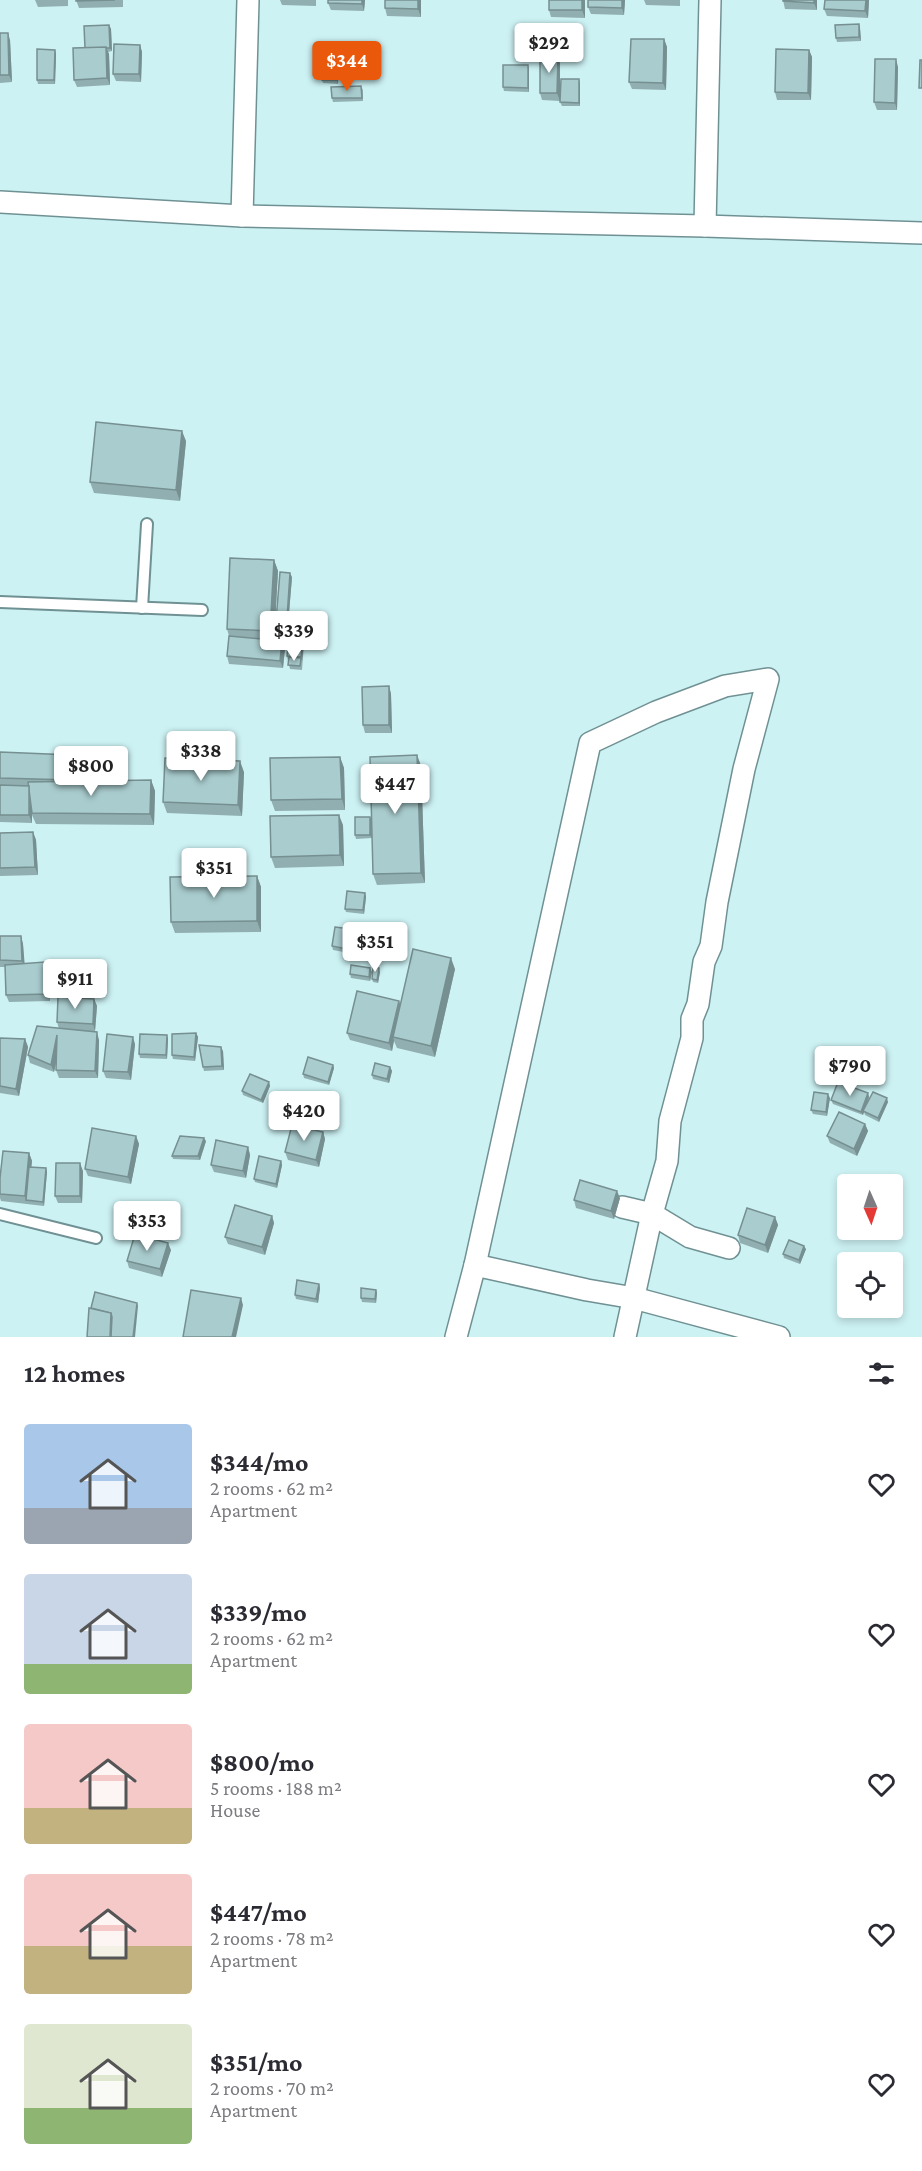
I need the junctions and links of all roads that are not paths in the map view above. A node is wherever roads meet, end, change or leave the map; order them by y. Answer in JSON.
{"nodes":[{"id":1,"x":248,"y":0,"type":"edge"},
{"id":2,"x":710,"y":0,"type":"edge"},
{"id":3,"x":0,"y":202,"type":"edge"},
{"id":4,"x":242,"y":216,"type":"junction"},
{"id":5,"x":705,"y":226,"type":"junction"},
{"id":6,"x":922,"y":233,"type":"edge"},
{"id":7,"x":147,"y":524,"type":"dead end"},
{"id":8,"x":0,"y":602,"type":"edge"},
{"id":9,"x":142,"y":608,"type":"junction"},
{"id":10,"x":202,"y":610,"type":"dead end"},
{"id":11,"x":622,"y":1207,"type":"dead end"},
{"id":12,"x":0,"y":1214,"type":"edge"},
{"id":13,"x":652,"y":1214,"type":"junction"},
{"id":14,"x":96,"y":1238,"type":"dead end"},
{"id":15,"x":729,"y":1248,"type":"dead end"},
{"id":16,"x":475,"y":1265,"type":"junction"},
{"id":17,"x":634,"y":1298,"type":"junction"},
{"id":18,"x":456,"y":1337,"type":"edge"},
{"id":19,"x":625,"y":1337,"type":"edge"},
{"id":20,"x":779,"y":1337,"type":"edge"}],
"edges":[{"from":1,"to":4,"type":"street"},
{"from":2,"to":5,"type":"street"},
{"from":3,"to":4,"type":"street"},
{"from":4,"to":5,"type":"street"},
{"from":5,"to":6,"type":"street"},
{"from":7,"to":9,"type":"lane"},
{"from":8,"to":9,"type":"lane"},
{"from":9,"to":10,"type":"lane"},
{"from":11,"to":13,"type":"street"},
{"from":12,"to":14,"type":"lane"},
{"from":13,"to":15,"type":"street"},
{"from":13,"to":16,"type":"street"},
{"from":13,"to":17,"type":"street"},
{"from":16,"to":17,"type":"street"},
{"from":16,"to":18,"type":"street"},
{"from":17,"to":19,"type":"street"},
{"from":17,"to":20,"type":"street"}]}
